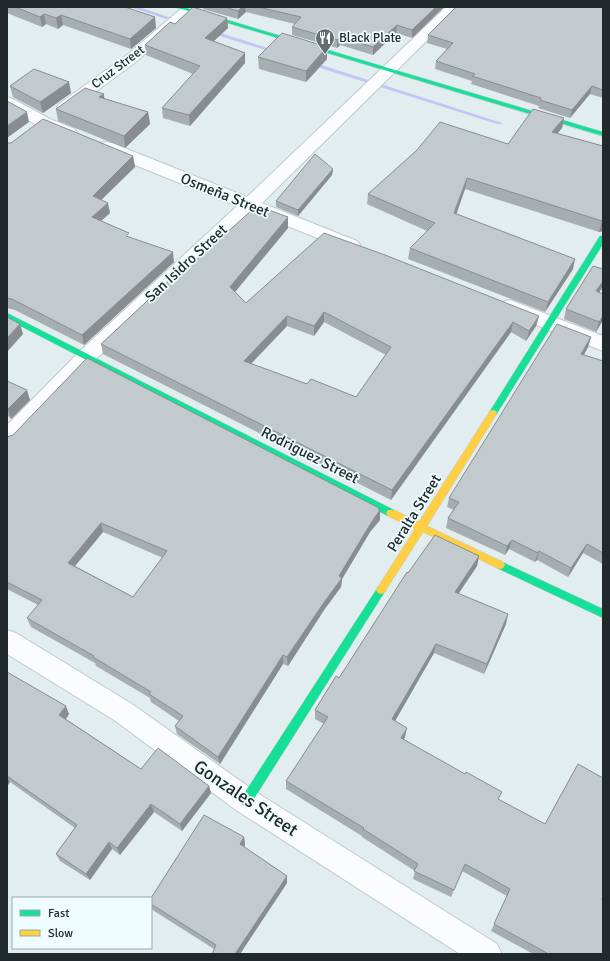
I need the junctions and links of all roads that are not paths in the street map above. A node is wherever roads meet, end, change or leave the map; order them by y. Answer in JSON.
{"nodes":[{"id":1,"x":454,"y":7,"type":"edge"},
{"id":2,"x":183,"y":8,"type":"edge"},
{"id":3,"x":388,"y":71,"type":"junction"},
{"id":4,"x":7,"y":102,"type":"edge"},
{"id":5,"x":38,"y":126,"type":"junction"},
{"id":6,"x":603,"y":134,"type":"edge"},
{"id":7,"x":249,"y":205,"type":"junction"},
{"id":8,"x":603,"y":238,"type":"edge"},
{"id":9,"x":366,"y":251,"type":"edge"},
{"id":10,"x":498,"y":302,"type":"edge"},
{"id":11,"x":7,"y":316,"type":"edge"},
{"id":12,"x":550,"y":322,"type":"junction"},
{"id":13,"x":603,"y":344,"type":"edge"},
{"id":14,"x":87,"y":356,"type":"junction"},
{"id":15,"x":7,"y":438,"type":"edge"},
{"id":16,"x":422,"y":528,"type":"junction"},
{"id":17,"x":603,"y":614,"type":"edge"},
{"id":18,"x":7,"y":641,"type":"edge"},
{"id":19,"x":246,"y":801,"type":"junction"},
{"id":20,"x":486,"y":954,"type":"edge"}],
"edges":[{"from":1,"to":3,"type":"street","name":"San Isidro Street"},
{"from":2,"to":3,"type":"street"},
{"from":2,"to":5,"type":"street","name":"Cruz Street"},
{"from":3,"to":6,"type":"street"},
{"from":3,"to":7,"type":"street","name":"San Isidro Street"},
{"from":4,"to":5,"type":"street","name":"Osmeña Street"},
{"from":5,"to":7,"type":"street","name":"Osmeña Street"},
{"from":7,"to":9,"type":"street","name":"Osmeña Street"},
{"from":7,"to":14,"type":"street","name":"San Isidro Street"},
{"from":8,"to":12,"type":"street","name":"Peralta Street"},
{"from":10,"to":12,"type":"street"},
{"from":11,"to":14,"type":"street","name":"Rodriguez Street"},
{"from":12,"to":13,"type":"street"},
{"from":12,"to":16,"type":"street","name":"Peralta Street"},
{"from":14,"to":15,"type":"street","name":"San Isidro Street"},
{"from":14,"to":16,"type":"street","name":"Rodriguez Street"},
{"from":16,"to":17,"type":"street","name":"Rodriguez Street"},
{"from":16,"to":19,"type":"street","name":"Peralta Street"},
{"from":18,"to":19,"type":"street","name":"Gonzales Street"},
{"from":19,"to":20,"type":"street","name":"Gonzales Street"}]}
